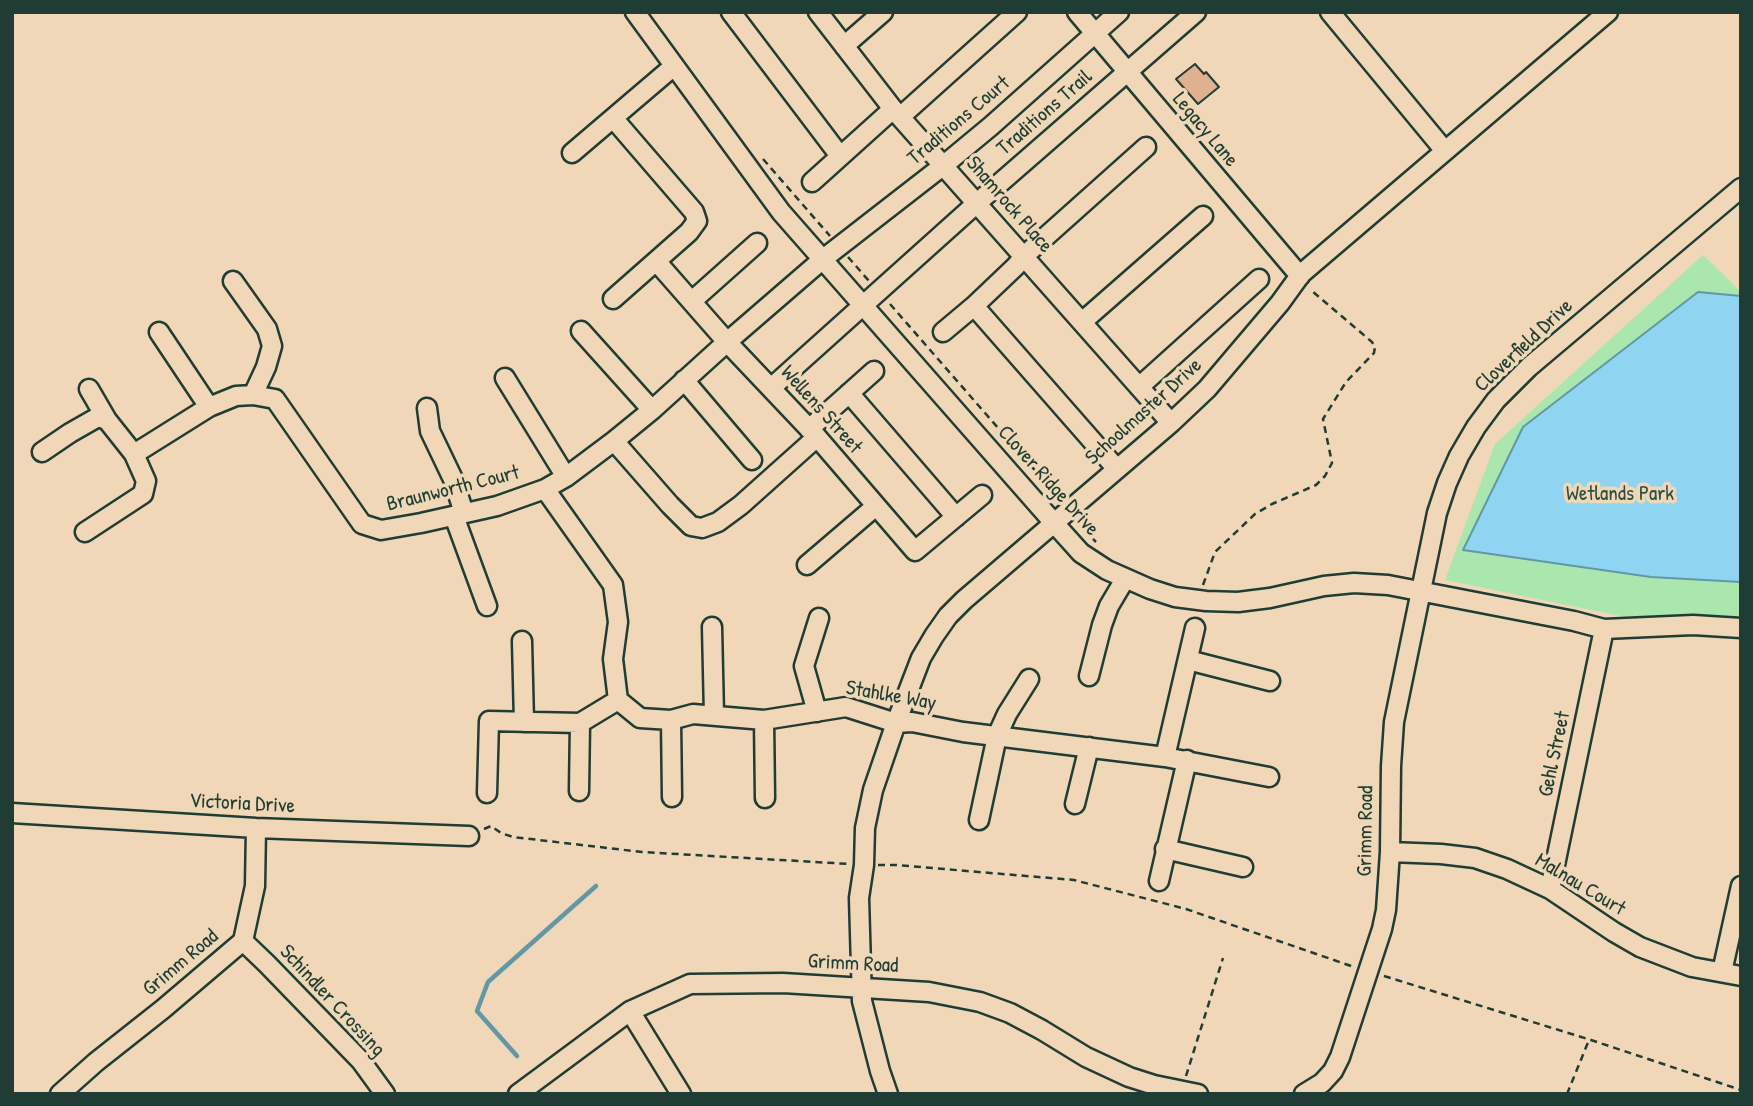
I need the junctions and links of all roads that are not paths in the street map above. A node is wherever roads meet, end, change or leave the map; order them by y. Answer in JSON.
{"nodes":[{"id":1,"x":635,"y":12,"type":"edge"},
{"id":2,"x":731,"y":12,"type":"edge"},
{"id":3,"x":818,"y":12,"type":"edge"},
{"id":4,"x":883,"y":12,"type":"edge"},
{"id":5,"x":1017,"y":12,"type":"edge"},
{"id":6,"x":1077,"y":12,"type":"edge"},
{"id":7,"x":1119,"y":12,"type":"edge"},
{"id":8,"x":1196,"y":12,"type":"edge"},
{"id":9,"x":1330,"y":12,"type":"edge"},
{"id":10,"x":1608,"y":12,"type":"edge"},
{"id":11,"x":1095,"y":33,"type":"junction"},
{"id":12,"x":844,"y":46,"type":"junction"},
{"id":13,"x":674,"y":66,"type":"junction"},
{"id":14,"x":1127,"y":72,"type":"junction"},
{"id":15,"x":896,"y":113,"type":"junction"},
{"id":16,"x":612,"y":118,"type":"junction"},
{"id":17,"x":1146,"y":148,"type":"dead end"},
{"id":18,"x":1445,"y":151,"type":"junction"},
{"id":19,"x":572,"y":153,"type":"dead end"},
{"id":20,"x":840,"y":156,"type":"junction"},
{"id":21,"x":944,"y":165,"type":"junction"},
{"id":22,"x":812,"y":182,"type":"dead end"},
{"id":23,"x":1741,"y":188,"type":"edge"},
{"id":24,"x":977,"y":203,"type":"junction"},
{"id":25,"x":1203,"y":216,"type":"dead end"},
{"id":26,"x":757,"y":243,"type":"dead end"},
{"id":27,"x":1024,"y":256,"type":"junction"},
{"id":28,"x":823,"y":259,"type":"junction"},
{"id":29,"x":656,"y":261,"type":"junction"},
{"id":30,"x":1300,"y":275,"type":"junction"},
{"id":31,"x":1259,"y":279,"type":"dead end"},
{"id":32,"x":233,"y":281,"type":"dead end"},
{"id":33,"x":613,"y":299,"type":"dead end"},
{"id":34,"x":692,"y":301,"type":"junction"},
{"id":35,"x":863,"y":306,"type":"junction"},
{"id":36,"x":974,"y":306,"type":"junction"},
{"id":37,"x":1082,"y":322,"type":"junction"},
{"id":38,"x":582,"y":331,"type":"dead end"},
{"id":39,"x":159,"y":332,"type":"dead end"},
{"id":40,"x":943,"y":332,"type":"dead end"},
{"id":41,"x":727,"y":342,"type":"junction"},
{"id":42,"x":874,"y":371,"type":"dead end"},
{"id":43,"x":505,"y":378,"type":"dead end"},
{"id":44,"x":684,"y":380,"type":"junction"},
{"id":45,"x":1139,"y":387,"type":"junction"},
{"id":46,"x":771,"y":388,"type":"junction"},
{"id":47,"x":89,"y":389,"type":"dead end"},
{"id":48,"x":849,"y":393,"type":"junction"},
{"id":49,"x":253,"y":395,"type":"junction"},
{"id":50,"x":209,"y":407,"type":"junction"},
{"id":51,"x":427,"y":408,"type":"dead end"},
{"id":52,"x":652,"y":410,"type":"junction"},
{"id":53,"x":107,"y":420,"type":"junction"},
{"id":54,"x":1171,"y":423,"type":"junction"},
{"id":55,"x":813,"y":433,"type":"junction"},
{"id":56,"x":614,"y":441,"type":"junction"},
{"id":57,"x":43,"y":452,"type":"dead end"},
{"id":58,"x":134,"y":454,"type":"junction"},
{"id":59,"x":752,"y":460,"type":"dead end"},
{"id":60,"x":1116,"y":468,"type":"junction"},
{"id":61,"x":566,"y":477,"type":"junction"},
{"id":62,"x":545,"y":489,"type":"junction"},
{"id":63,"x":982,"y":495,"type":"dead end"},
{"id":64,"x":876,"y":506,"type":"junction"},
{"id":65,"x":459,"y":514,"type":"junction"},
{"id":66,"x":956,"y":517,"type":"junction"},
{"id":67,"x":1054,"y":523,"type":"junction"},
{"id":68,"x":85,"y":532,"type":"dead end"},
{"id":69,"x":807,"y":565,"type":"dead end"},
{"id":70,"x":1125,"y":579,"type":"junction"},
{"id":71,"x":1422,"y":591,"type":"junction"},
{"id":72,"x":487,"y":606,"type":"dead end"},
{"id":73,"x":819,"y":618,"type":"dead end"},
{"id":74,"x":712,"y":627,"type":"dead end"},
{"id":75,"x":1195,"y":628,"type":"dead end"},
{"id":76,"x":1741,"y":628,"type":"edge"},
{"id":77,"x":1604,"y":629,"type":"junction"},
{"id":78,"x":523,"y":640,"type":"dead end"},
{"id":79,"x":1188,"y":660,"type":"junction"},
{"id":80,"x":1089,"y":676,"type":"dead end"},
{"id":81,"x":1029,"y":679,"type":"dead end"},
{"id":82,"x":1270,"y":681,"type":"dead end"},
{"id":83,"x":618,"y":701,"type":"junction"},
{"id":84,"x":817,"y":712,"type":"junction"},
{"id":85,"x":714,"y":715,"type":"junction"},
{"id":86,"x":671,"y":719,"type":"junction"},
{"id":87,"x":764,"y":720,"type":"junction"},
{"id":88,"x":524,"y":722,"type":"junction"},
{"id":89,"x":580,"y":723,"type":"junction"},
{"id":90,"x":896,"y":723,"type":"junction"},
{"id":91,"x":997,"y":736,"type":"junction"},
{"id":92,"x":1089,"y":747,"type":"junction"},
{"id":93,"x":1165,"y":757,"type":"junction"},
{"id":94,"x":1187,"y":760,"type":"junction"},
{"id":95,"x":1269,"y":777,"type":"dead end"},
{"id":96,"x":579,"y":791,"type":"dead end"},
{"id":97,"x":488,"y":793,"type":"dead end"},
{"id":98,"x":672,"y":797,"type":"dead end"},
{"id":99,"x":765,"y":798,"type":"dead end"},
{"id":100,"x":1075,"y":804,"type":"dead end"},
{"id":101,"x":12,"y":814,"type":"edge"},
{"id":102,"x":979,"y":820,"type":"dead end"},
{"id":103,"x":256,"y":828,"type":"junction"},
{"id":104,"x":469,"y":836,"type":"road end"},
{"id":105,"x":1166,"y":849,"type":"junction"},
{"id":106,"x":1390,"y":852,"type":"junction"},
{"id":107,"x":1243,"y":867,"type":"dead end"},
{"id":108,"x":1159,"y":881,"type":"dead end"},
{"id":109,"x":1741,"y":886,"type":"edge"},
{"id":110,"x":1550,"y":889,"type":"junction"},
{"id":111,"x":243,"y":941,"type":"junction"},
{"id":112,"x":1722,"y":972,"type":"junction"},
{"id":113,"x":1741,"y":976,"type":"edge"},
{"id":114,"x":861,"y":987,"type":"junction"},
{"id":115,"x":630,"y":1011,"type":"junction"},
{"id":116,"x":60,"y":1094,"type":"edge"},
{"id":117,"x":386,"y":1094,"type":"edge"},
{"id":118,"x":518,"y":1094,"type":"edge"},
{"id":119,"x":681,"y":1094,"type":"edge"},
{"id":120,"x":888,"y":1094,"type":"edge"},
{"id":121,"x":1198,"y":1094,"type":"edge"},
{"id":122,"x":1304,"y":1094,"type":"edge"}],
"edges":[{"from":1,"to":13,"type":"street","name":"Clover Ridge Drive"},
{"from":2,"to":20,"type":"street"},
{"from":3,"to":12,"type":"street","name":"Shamrock Place"},
{"from":4,"to":12,"type":"street"},
{"from":5,"to":15,"type":"street"},
{"from":6,"to":11,"type":"street","name":"Legacy Lane"},
{"from":7,"to":11,"type":"street","name":"Traditions Court"},
{"from":8,"to":14,"type":"street","name":"Traditions Trail"},
{"from":9,"to":18,"type":"street"},
{"from":10,"to":18,"type":"street","name":"Schoolmaster Drive"},
{"from":11,"to":14,"type":"street","name":"Legacy Lane"},
{"from":11,"to":21,"type":"street","name":"Traditions Court"},
{"from":12,"to":15,"type":"street","name":"Shamrock Place"},
{"from":13,"to":16,"type":"street"},
{"from":13,"to":28,"type":"street","name":"Clover Ridge Drive"},
{"from":14,"to":24,"type":"street","name":"Traditions Trail"},
{"from":14,"to":30,"type":"street","name":"Legacy Lane"},
{"from":15,"to":20,"type":"street"},
{"from":15,"to":21,"type":"street","name":"Shamrock Place"},
{"from":16,"to":19,"type":"street"},
{"from":16,"to":29,"type":"street"},
{"from":17,"to":27,"type":"street"},
{"from":18,"to":30,"type":"street","name":"Schoolmaster Drive"},
{"from":20,"to":22,"type":"street"},
{"from":21,"to":24,"type":"street","name":"Shamrock Place"},
{"from":21,"to":28,"type":"street","name":"Traditions Court"},
{"from":23,"to":71,"type":"street","name":"Cloverfield Drive"},
{"from":24,"to":27,"type":"street","name":"Shamrock Place"},
{"from":24,"to":35,"type":"street","name":"Traditions Trail"},
{"from":25,"to":37,"type":"street"},
{"from":26,"to":34,"type":"street"},
{"from":27,"to":36,"type":"street"},
{"from":27,"to":37,"type":"street","name":"Shamrock Place"},
{"from":28,"to":35,"type":"street","name":"Clover Ridge Drive"},
{"from":28,"to":41,"type":"street","name":"Braunworth Court"},
{"from":29,"to":33,"type":"street"},
{"from":29,"to":34,"type":"street","name":"Wellens Street"},
{"from":30,"to":54,"type":"street","name":"Schoolmaster Drive"},
{"from":31,"to":45,"type":"street"},
{"from":32,"to":49,"type":"street"},
{"from":34,"to":41,"type":"street","name":"Wellens Street"},
{"from":35,"to":46,"type":"street"},
{"from":35,"to":67,"type":"street","name":"Clover Ridge Drive"},
{"from":36,"to":40,"type":"street"},
{"from":36,"to":60,"type":"street"},
{"from":37,"to":45,"type":"street","name":"Shamrock Place"},
{"from":38,"to":52,"type":"street"},
{"from":39,"to":50,"type":"street"},
{"from":41,"to":44,"type":"street","name":"Braunworth Court"},
{"from":41,"to":46,"type":"street","name":"Wellens Street"},
{"from":42,"to":48,"type":"street"},
{"from":43,"to":61,"type":"street"},
{"from":44,"to":52,"type":"street","name":"Braunworth Court"},
{"from":44,"to":59,"type":"street"},
{"from":45,"to":54,"type":"street","name":"Shamrock Place"},
{"from":46,"to":55,"type":"street","name":"Wellens Street"},
{"from":47,"to":53,"type":"street"},
{"from":48,"to":55,"type":"street"},
{"from":48,"to":66,"type":"street"},
{"from":49,"to":50,"type":"street"},
{"from":49,"to":65,"type":"street","name":"Braunworth Court"},
{"from":50,"to":58,"type":"street"},
{"from":51,"to":65,"type":"street"},
{"from":52,"to":56,"type":"street","name":"Braunworth Court"},
{"from":53,"to":57,"type":"street"},
{"from":53,"to":58,"type":"street"},
{"from":54,"to":60,"type":"street","name":"Schoolmaster Drive"},
{"from":55,"to":56,"type":"street"},
{"from":55,"to":64,"type":"street","name":"Wellens Street"},
{"from":56,"to":61,"type":"street","name":"Braunworth Court"},
{"from":58,"to":68,"type":"street"},
{"from":60,"to":67,"type":"street","name":"Schoolmaster Drive"},
{"from":61,"to":62,"type":"street","name":"Braunworth Court"},
{"from":62,"to":65,"type":"street","name":"Braunworth Court"},
{"from":62,"to":83,"type":"street"},
{"from":63,"to":66,"type":"street"},
{"from":64,"to":66,"type":"street","name":"Wellens Street"},
{"from":64,"to":69,"type":"street"},
{"from":65,"to":72,"type":"street"},
{"from":67,"to":70,"type":"street","name":"Clover Ridge Drive"},
{"from":67,"to":90,"type":"street","name":"Schoolmaster Drive"},
{"from":70,"to":71,"type":"street","name":"Clover Ridge Drive"},
{"from":70,"to":80,"type":"street"},
{"from":71,"to":77,"type":"street","name":"Clover Ridge Drive"},
{"from":71,"to":106,"type":"street","name":"Grimm Road"},
{"from":73,"to":84,"type":"street"},
{"from":74,"to":85,"type":"street"},
{"from":75,"to":79,"type":"street"},
{"from":76,"to":77,"type":"street","name":"Clover Ridge Drive"},
{"from":77,"to":110,"type":"street","name":"Gehl Street"},
{"from":78,"to":88,"type":"street"},
{"from":79,"to":82,"type":"street"},
{"from":79,"to":93,"type":"street"},
{"from":81,"to":91,"type":"street"},
{"from":83,"to":86,"type":"street","name":"Stahlke Way"},
{"from":83,"to":89,"type":"street"},
{"from":84,"to":87,"type":"street","name":"Stahlke Way"},
{"from":84,"to":90,"type":"street","name":"Stahlke Way"},
{"from":85,"to":86,"type":"street","name":"Stahlke Way"},
{"from":85,"to":87,"type":"street","name":"Stahlke Way"},
{"from":86,"to":98,"type":"street"},
{"from":87,"to":99,"type":"street"},
{"from":88,"to":89,"type":"street"},
{"from":88,"to":97,"type":"street"},
{"from":89,"to":96,"type":"street"},
{"from":90,"to":91,"type":"street","name":"Stahlke Way"},
{"from":90,"to":114,"type":"street","name":"Schoolmaster Drive"},
{"from":91,"to":92,"type":"street","name":"Stahlke Way"},
{"from":91,"to":102,"type":"street"},
{"from":92,"to":93,"type":"street","name":"Stahlke Way"},
{"from":92,"to":100,"type":"street"},
{"from":93,"to":94,"type":"street","name":"Stahlke Way"},
{"from":94,"to":95,"type":"street","name":"Stahlke Way"},
{"from":94,"to":105,"type":"street"},
{"from":101,"to":103,"type":"street","name":"Victoria Drive"},
{"from":103,"to":104,"type":"street","name":"Victoria Drive"},
{"from":103,"to":111,"type":"street","name":"Grimm Road"},
{"from":105,"to":107,"type":"street"},
{"from":105,"to":108,"type":"street"},
{"from":106,"to":110,"type":"street","name":"Malnau Court"},
{"from":106,"to":122,"type":"street","name":"Grimm Road"},
{"from":109,"to":112,"type":"street"},
{"from":110,"to":112,"type":"street","name":"Malnau Court"},
{"from":111,"to":116,"type":"street","name":"Grimm Road"},
{"from":111,"to":117,"type":"street","name":"Schindler Crossing"},
{"from":112,"to":113,"type":"street","name":"Malnau Court"},
{"from":114,"to":115,"type":"street","name":"Grimm Road"},
{"from":114,"to":120,"type":"street","name":"Schoolmaster Drive"},
{"from":114,"to":121,"type":"street","name":"Grimm Road"},
{"from":115,"to":118,"type":"street","name":"Grimm Road"},
{"from":115,"to":119,"type":"street"}]}
